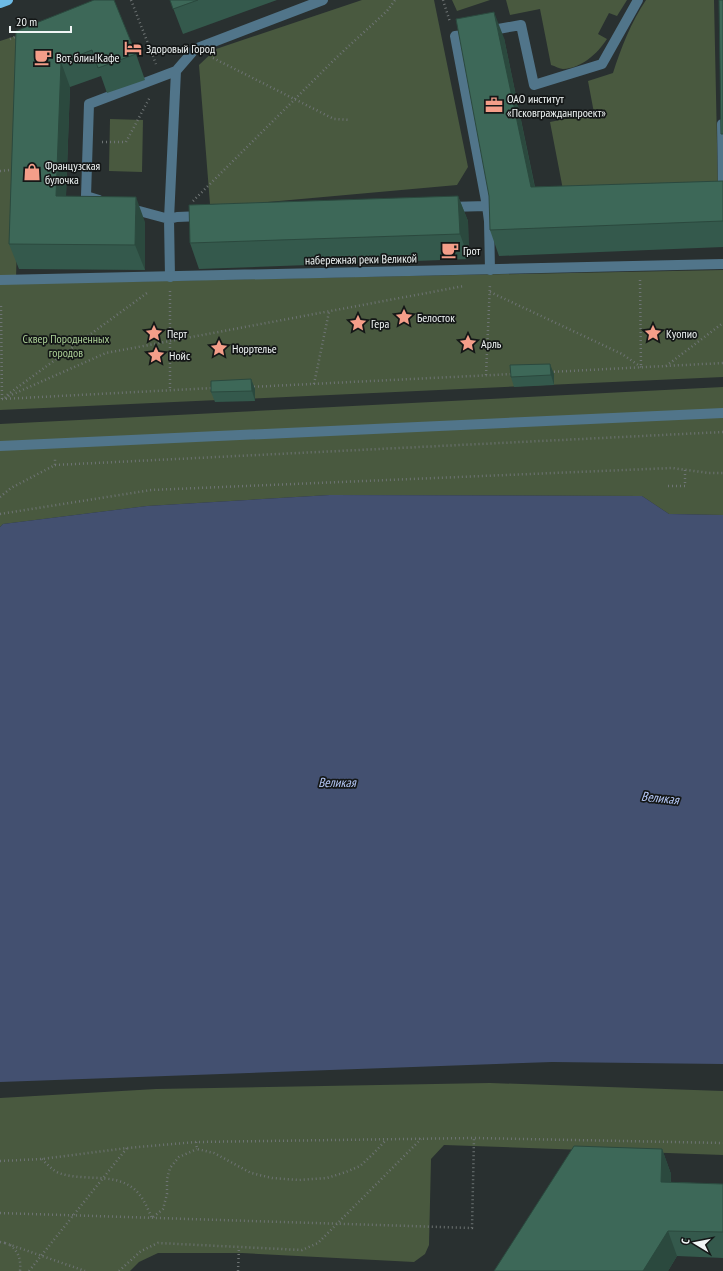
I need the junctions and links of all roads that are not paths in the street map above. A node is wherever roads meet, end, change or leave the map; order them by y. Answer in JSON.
{"nodes":[{"id":1,"x":8,"y":0,"type":"edge"},
{"id":2,"x":323,"y":0,"type":"edge"},
{"id":3,"x":638,"y":0,"type":"edge"},
{"id":4,"x":0,"y":3,"type":"edge"},
{"id":5,"x":176,"y":71,"type":"junction"},
{"id":6,"x":722,"y":116,"type":"edge"},
{"id":7,"x":723,"y":186,"type":"edge"},
{"id":8,"x":487,"y":206,"type":"junction"},
{"id":9,"x":440,"y":207,"type":"edge"},
{"id":10,"x":208,"y":216,"type":"edge"},
{"id":11,"x":173,"y":218,"type":"junction"},
{"id":12,"x":723,"y":264,"type":"edge"},
{"id":13,"x":490,"y":270,"type":"junction"},
{"id":14,"x":170,"y":277,"type":"junction"},
{"id":15,"x":0,"y":280,"type":"edge"},
{"id":16,"x":723,"y":413,"type":"edge"},
{"id":17,"x":0,"y":446,"type":"edge"}],
"edges":[{"from":1,"to":4,"type":"main road"},
{"from":2,"to":5,"type":"street"},
{"from":3,"to":8,"type":"street"},
{"from":5,"to":11,"type":"street"},
{"from":5,"to":11,"type":"street"},
{"from":6,"to":7,"type":"street"},
{"from":8,"to":9,"type":"street"},
{"from":8,"to":13,"type":"street"},
{"from":10,"to":11,"type":"street"},
{"from":11,"to":14,"type":"street"},
{"from":12,"to":13,"type":"street","name":"набережная реки Великой"},
{"from":13,"to":14,"type":"street","name":"набережная реки Великой"},
{"from":14,"to":15,"type":"street","name":"набережная реки Великой"},
{"from":16,"to":17,"type":"street"}]}
